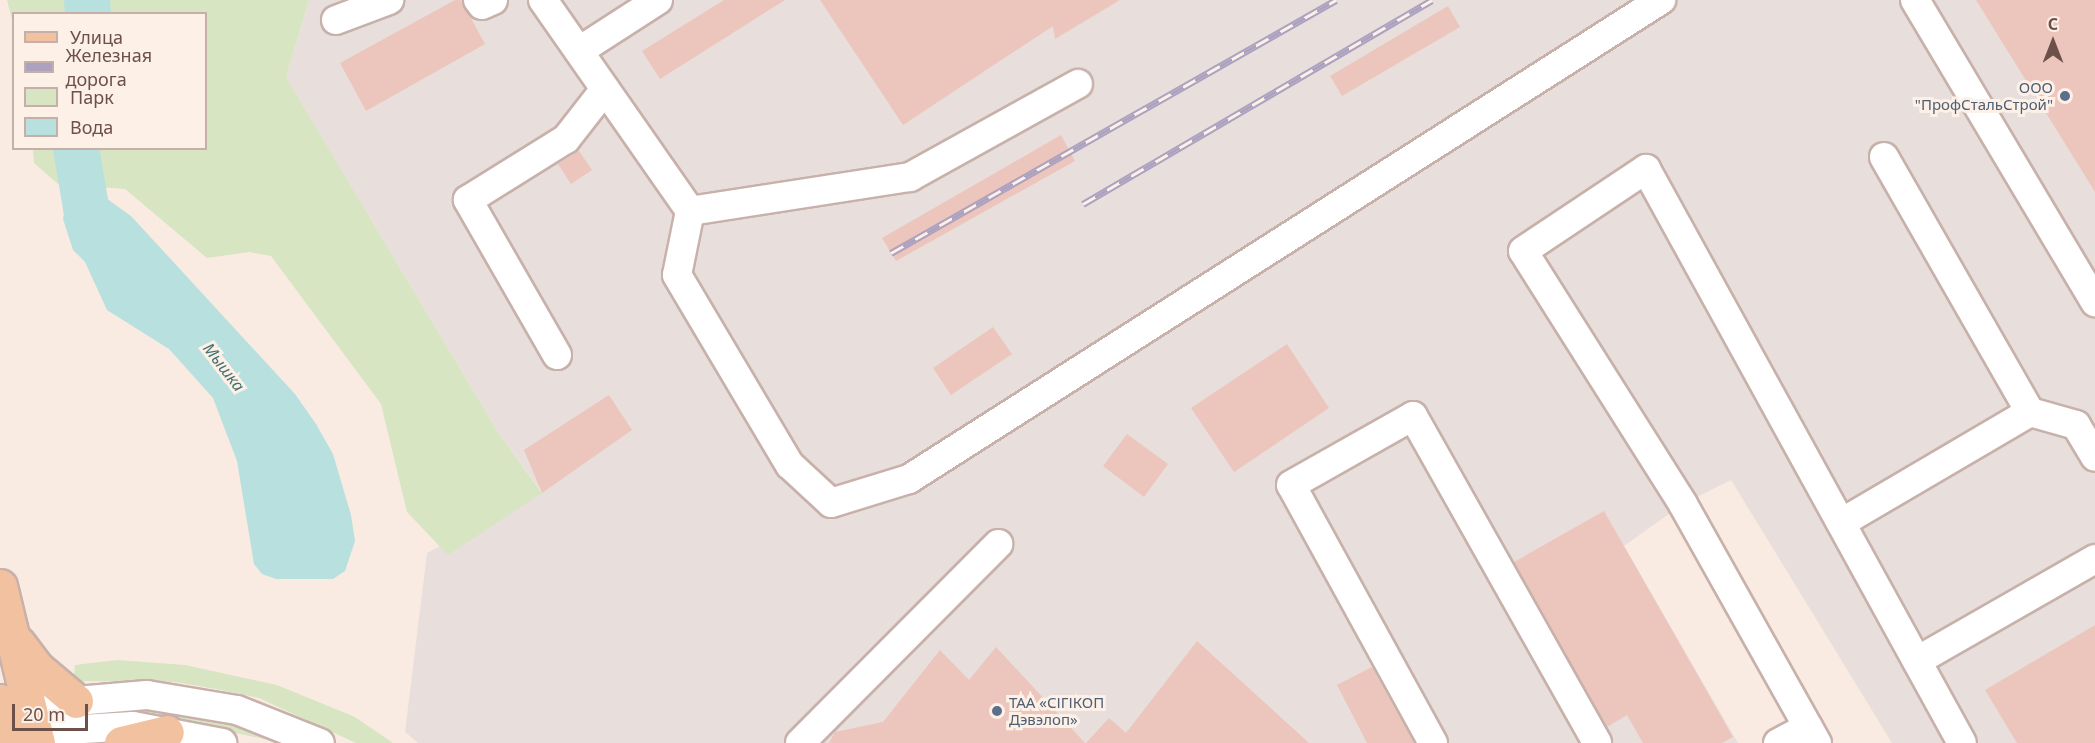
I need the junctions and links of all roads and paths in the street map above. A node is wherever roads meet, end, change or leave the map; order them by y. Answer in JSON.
{"nodes":[{"id":1,"x":389,"y":0,"type":"edge"},
{"id":2,"x":478,"y":0,"type":"edge"},
{"id":3,"x":493,"y":0,"type":"edge"},
{"id":4,"x":543,"y":0,"type":"edge"},
{"id":5,"x":658,"y":0,"type":"edge"},
{"id":6,"x":1661,"y":0,"type":"edge"},
{"id":7,"x":1915,"y":0,"type":"edge"},
{"id":8,"x":336,"y":20,"type":"dead end"},
{"id":9,"x":579,"y":51,"type":"junction"},
{"id":10,"x":1078,"y":84,"type":"dead end"},
{"id":11,"x":605,"y":89,"type":"junction"},
{"id":12,"x":1884,"y":158,"type":"dead end"},
{"id":13,"x":690,"y":211,"type":"junction"},
{"id":14,"x":2095,"y":302,"type":"edge"},
{"id":15,"x":557,"y":355,"type":"dead end"},
{"id":16,"x":2030,"y":412,"type":"junction"},
{"id":17,"x":2095,"y":457,"type":"edge"},
{"id":18,"x":1841,"y":523,"type":"junction"},
{"id":19,"x":998,"y":544,"type":"dead end"},
{"id":20,"x":2095,"y":559,"type":"edge"},
{"id":21,"x":0,"y":586,"type":"edge"},
{"id":22,"x":12,"y":634,"type":"junction"},
{"id":23,"x":1917,"y":661,"type":"junction"},
{"id":24,"x":76,"y":701,"type":"junction"},
{"id":25,"x":17,"y":722,"type":"edge"},
{"id":26,"x":167,"y":732,"type":"junction"},
{"id":27,"x":1813,"y":735,"type":"edge"},
{"id":28,"x":121,"y":743,"type":"edge"},
{"id":29,"x":222,"y":743,"type":"edge"},
{"id":30,"x":320,"y":743,"type":"edge"},
{"id":31,"x":800,"y":743,"type":"edge"},
{"id":32,"x":1433,"y":743,"type":"edge"},
{"id":33,"x":1598,"y":743,"type":"edge"},
{"id":34,"x":1778,"y":743,"type":"edge"},
{"id":35,"x":1962,"y":743,"type":"edge"}],
"edges":[{"from":1,"to":8,"type":"street"},
{"from":2,"to":3,"type":"street"},
{"from":4,"to":9,"type":"street"},
{"from":5,"to":9,"type":"street"},
{"from":6,"to":13,"type":"street"},
{"from":7,"to":14,"type":"street"},
{"from":9,"to":11,"type":"street"},
{"from":10,"to":13,"type":"street"},
{"from":11,"to":13,"type":"street"},
{"from":11,"to":15,"type":"street"},
{"from":12,"to":16,"type":"street"},
{"from":16,"to":17,"type":"street"},
{"from":16,"to":18,"type":"street"},
{"from":18,"to":23,"type":"street"},
{"from":18,"to":27,"type":"street"},
{"from":19,"to":31,"type":"street"},
{"from":20,"to":23,"type":"street"},
{"from":21,"to":22,"type":"main road"},
{"from":22,"to":24,"type":"main road"},
{"from":22,"to":25,"type":"main road"},
{"from":23,"to":35,"type":"street"},
{"from":24,"to":25,"type":"street"},
{"from":24,"to":30,"type":"street"},
{"from":25,"to":26,"type":"street"},
{"from":26,"to":28,"type":"main road"},
{"from":26,"to":29,"type":"street"},
{"from":27,"to":34,"type":"street"},
{"from":32,"to":33,"type":"street"}]}
